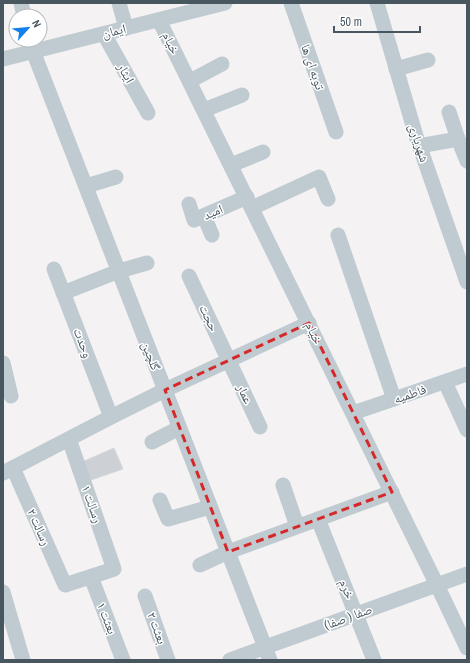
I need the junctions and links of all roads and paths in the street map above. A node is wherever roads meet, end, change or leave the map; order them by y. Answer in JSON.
{"nodes":[{"id":1,"x":119,"y":3,"type":"edge"},
{"id":2,"x":223,"y":3,"type":"edge"},
{"id":3,"x":291,"y":3,"type":"edge"},
{"id":4,"x":377,"y":3,"type":"edge"},
{"id":5,"x":159,"y":20,"type":"junction"},
{"id":6,"x":126,"y":28,"type":"junction"},
{"id":7,"x":104,"y":34,"type":"junction"},
{"id":8,"x":48,"y":43,"type":"edge"},
{"id":9,"x":28,"y":48,"type":"edge"},
{"id":10,"x":33,"y":48,"type":"edge"},
{"id":11,"x":3,"y":59,"type":"edge"},
{"id":12,"x":428,"y":60,"type":"dead end"},
{"id":13,"x":222,"y":64,"type":"dead end"},
{"id":14,"x":396,"y":69,"type":"junction"},
{"id":15,"x":190,"y":81,"type":"junction"},
{"id":16,"x":242,"y":95,"type":"dead end"},
{"id":17,"x":204,"y":110,"type":"junction"},
{"id":18,"x":449,"y":112,"type":"dead end"},
{"id":19,"x":148,"y":113,"type":"dead end"},
{"id":20,"x":336,"y":132,"type":"dead end"},
{"id":21,"x":458,"y":139,"type":"junction"},
{"id":22,"x":419,"y":146,"type":"junction"},
{"id":23,"x":264,"y":152,"type":"dead end"},
{"id":24,"x":467,"y":161,"type":"edge"},
{"id":25,"x":231,"y":165,"type":"junction"},
{"id":26,"x":116,"y":177,"type":"dead end"},
{"id":27,"x":86,"y":186,"type":"junction"},
{"id":28,"x":328,"y":199,"type":"dead end"},
{"id":29,"x":250,"y":203,"type":"junction"},
{"id":30,"x":189,"y":204,"type":"dead end"},
{"id":31,"x":204,"y":216,"type":"junction"},
{"id":32,"x":212,"y":235,"type":"dead end"},
{"id":33,"x":338,"y":235,"type":"dead end"},
{"id":34,"x":147,"y":263,"type":"dead end"},
{"id":35,"x":54,"y":269,"type":"dead end"},
{"id":36,"x":119,"y":271,"type":"junction"},
{"id":37,"x":189,"y":276,"type":"dead end"},
{"id":38,"x":467,"y":282,"type":"edge"},
{"id":39,"x":64,"y":293,"type":"junction"},
{"id":40,"x":309,"y":323,"type":"junction"},
{"id":41,"x":229,"y":360,"type":"junction"},
{"id":42,"x":3,"y":363,"type":"edge"},
{"id":43,"x":467,"y":374,"type":"edge"},
{"id":44,"x":445,"y":382,"type":"junction"},
{"id":45,"x":165,"y":390,"type":"junction"},
{"id":46,"x":11,"y":396,"type":"dead end"},
{"id":47,"x":394,"y":399,"type":"junction"},
{"id":48,"x":353,"y":413,"type":"junction"},
{"id":49,"x":111,"y":416,"type":"junction"},
{"id":50,"x":260,"y":427,"type":"dead end"},
{"id":51,"x":179,"y":428,"type":"junction"},
{"id":52,"x":467,"y":430,"type":"edge"},
{"id":53,"x":69,"y":439,"type":"junction"},
{"id":54,"x":152,"y":442,"type":"dead end"},
{"id":55,"x":8,"y":470,"type":"edge"},
{"id":56,"x":283,"y":485,"type":"dead end"},
{"id":57,"x":392,"y":492,"type":"junction"},
{"id":58,"x":160,"y":500,"type":"dead end"},
{"id":59,"x":210,"y":507,"type":"junction"},
{"id":60,"x":318,"y":519,"type":"junction"},
{"id":61,"x":298,"y":526,"type":"junction"},
{"id":62,"x":228,"y":552,"type":"junction"},
{"id":63,"x":200,"y":564,"type":"dead end"},
{"id":64,"x":467,"y":574,"type":"edge"},
{"id":65,"x":91,"y":576,"type":"junction"},
{"id":66,"x":437,"y":584,"type":"junction"},
{"id":67,"x":3,"y":592,"type":"edge"},
{"id":68,"x":145,"y":596,"type":"dead end"},
{"id":69,"x":356,"y":614,"type":"junction"},
{"id":70,"x":467,"y":648,"type":"edge"},
{"id":71,"x":267,"y":654,"type":"edge"},
{"id":72,"x":23,"y":660,"type":"edge"},
{"id":73,"x":123,"y":660,"type":"edge"},
{"id":74,"x":168,"y":660,"type":"edge"},
{"id":75,"x":230,"y":660,"type":"edge"},
{"id":76,"x":374,"y":660,"type":"edge"}],
"edges":[{"from":1,"to":6,"type":"street"},
{"from":2,"to":5,"type":"street","name":"ایمان"},
{"from":3,"to":20,"type":"street","name":"توبه ای ها"},
{"from":4,"to":14,"type":"street","name":"شهریاری"},
{"from":5,"to":6,"type":"street","name":"ایمان"},
{"from":5,"to":15,"type":"street","name":"خیام"},
{"from":6,"to":7,"type":"street","name":"ایمان"},
{"from":7,"to":8,"type":"street","name":"ایمان"},
{"from":7,"to":19,"type":"street","name":"ایثار"},
{"from":9,"to":11,"type":"street","name":"ایمان"},
{"from":10,"to":27,"type":"street","name":"گلچین"},
{"from":12,"to":14,"type":"street"},
{"from":13,"to":15,"type":"street"},
{"from":14,"to":22,"type":"street","name":"شهریاری"},
{"from":15,"to":17,"type":"street","name":"خیام"},
{"from":16,"to":17,"type":"street"},
{"from":17,"to":25,"type":"street","name":"خیام"},
{"from":18,"to":21,"type":"street"},
{"from":21,"to":22,"type":"street"},
{"from":21,"to":24,"type":"street"},
{"from":22,"to":38,"type":"street","name":"شهریاری"},
{"from":23,"to":25,"type":"street"},
{"from":25,"to":29,"type":"street","name":"خیام"},
{"from":26,"to":27,"type":"street"},
{"from":27,"to":36,"type":"street","name":"گلچین"},
{"from":28,"to":29,"type":"street","name":"امید"},
{"from":29,"to":31,"type":"street","name":"امید"},
{"from":29,"to":40,"type":"street","name":"خیام"},
{"from":30,"to":31,"type":"street","name":"امید"},
{"from":31,"to":32,"type":"street"},
{"from":33,"to":47,"type":"street"},
{"from":34,"to":36,"type":"street"},
{"from":35,"to":39,"type":"street","name":"وحدت"},
{"from":36,"to":39,"type":"street"},
{"from":36,"to":45,"type":"street","name":"گلچین"},
{"from":37,"to":41,"type":"street","name":"حجت"},
{"from":39,"to":49,"type":"street","name":"وحدت"},
{"from":40,"to":41,"type":"street"},
{"from":40,"to":48,"type":"street","name":"خیام"},
{"from":41,"to":45,"type":"street"},
{"from":41,"to":50,"type":"street","name":"عمار"},
{"from":42,"to":46,"type":"street"},
{"from":43,"to":44,"type":"street","name":"فاطمیه"},
{"from":44,"to":47,"type":"street","name":"فاطمیه"},
{"from":44,"to":52,"type":"street"},
{"from":45,"to":49,"type":"street"},
{"from":45,"to":51,"type":"street","name":"گلچین"},
{"from":47,"to":48,"type":"street","name":"فاطمیه"},
{"from":48,"to":57,"type":"street","name":"خیام"},
{"from":49,"to":53,"type":"street"},
{"from":51,"to":54,"type":"street"},
{"from":51,"to":59,"type":"street","name":"گلچین"},
{"from":53,"to":55,"type":"street"},
{"from":53,"to":65,"type":"street","name":"رسالت ۱"},
{"from":55,"to":65,"type":"street","name":"رسالت ۲"},
{"from":56,"to":61,"type":"street"},
{"from":57,"to":60,"type":"street"},
{"from":57,"to":66,"type":"street","name":"خیام"},
{"from":58,"to":59,"type":"street"},
{"from":59,"to":62,"type":"street","name":"گلچین"},
{"from":60,"to":61,"type":"street"},
{"from":60,"to":69,"type":"street","name":"خرم"},
{"from":61,"to":62,"type":"street"},
{"from":62,"to":63,"type":"street"},
{"from":62,"to":71,"type":"street","name":"گلچین"},
{"from":64,"to":66,"type":"street","name":"صفا ( صفا)"},
{"from":65,"to":73,"type":"street","name":"بعثت ۱"},
{"from":66,"to":69,"type":"street","name":"صفا ( صفا)"},
{"from":66,"to":70,"type":"street","name":"خیام"},
{"from":67,"to":72,"type":"street"},
{"from":68,"to":74,"type":"street","name":"بعثت ۲"},
{"from":69,"to":71,"type":"street","name":"صفا ( صفا)"},
{"from":69,"to":76,"type":"street","name":"خرم"},
{"from":71,"to":75,"type":"street","name":"صفا ( صفا)"}]}
